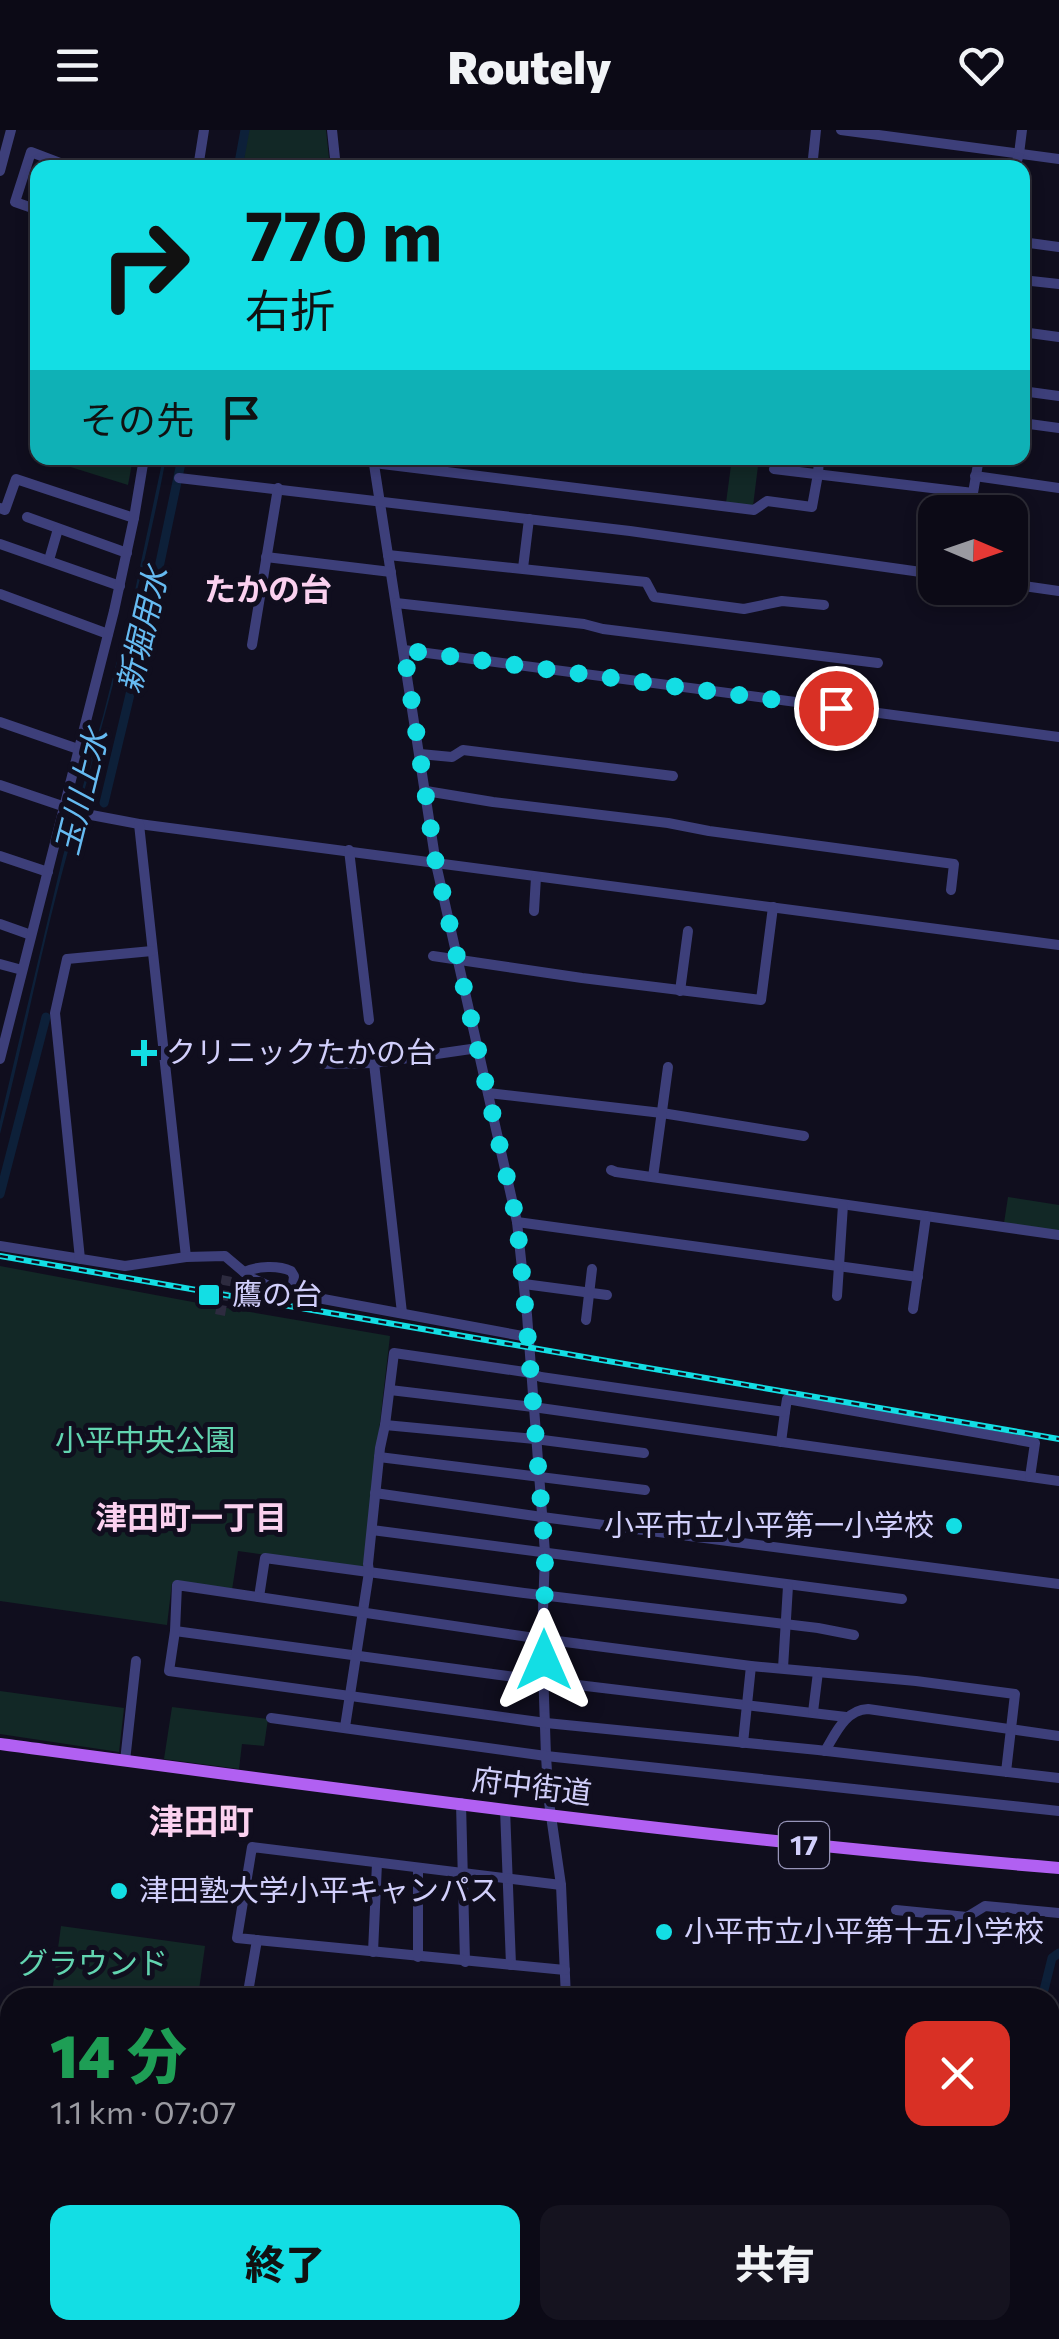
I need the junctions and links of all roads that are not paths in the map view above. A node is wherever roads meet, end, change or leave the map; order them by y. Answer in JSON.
{"nodes":[{"id":1,"x":11,"y":130,"type":"edge"},
{"id":2,"x":204,"y":130,"type":"edge"},
{"id":3,"x":332,"y":130,"type":"edge"},
{"id":4,"x":816,"y":130,"type":"edge"},
{"id":5,"x":841,"y":130,"type":"edge"},
{"id":6,"x":1022,"y":130,"type":"edge"},
{"id":7,"x":1020,"y":154,"type":"junction"},
{"id":8,"x":1059,"y":159,"type":"edge"},
{"id":9,"x":52,"y":160,"type":"edge"},
{"id":10,"x":199,"y":160,"type":"edge"},
{"id":11,"x":335,"y":160,"type":"edge"},
{"id":12,"x":813,"y":160,"type":"edge"},
{"id":13,"x":1018,"y":160,"type":"edge"},
{"id":14,"x":0,"y":171,"type":"edge"},
{"id":15,"x":30,"y":207,"type":"edge"},
{"id":16,"x":1030,"y":243,"type":"edge"},
{"id":17,"x":1059,"y":247,"type":"edge"},
{"id":18,"x":1030,"y":281,"type":"edge"},
{"id":19,"x":1059,"y":284,"type":"edge"},
{"id":20,"x":1030,"y":333,"type":"edge"},
{"id":21,"x":1059,"y":337,"type":"edge"},
{"id":22,"x":1030,"y":392,"type":"edge"},
{"id":23,"x":1059,"y":396,"type":"edge"},
{"id":24,"x":1030,"y":424,"type":"edge"},
{"id":25,"x":1059,"y":428,"type":"edge"},
{"id":26,"x":143,"y":465,"type":"edge"},
{"id":27,"x":374,"y":465,"type":"edge"},
{"id":28,"x":411,"y":465,"type":"edge"},
{"id":29,"x":818,"y":465,"type":"edge"},
{"id":30,"x":977,"y":465,"type":"edge"},
{"id":31,"x":774,"y":469,"type":"dead end"},
{"id":32,"x":818,"y":474,"type":"junction"},
{"id":33,"x":975,"y":476,"type":"junction"},
{"id":34,"x":179,"y":478,"type":"dead end"},
{"id":35,"x":278,"y":488,"type":"junction"},
{"id":36,"x":1059,"y":488,"type":"edge"},
{"id":37,"x":379,"y":500,"type":"junction"},
{"id":38,"x":0,"y":508,"type":"edge"},
{"id":39,"x":27,"y":517,"type":"dead end"},
{"id":40,"x":134,"y":518,"type":"junction"},
{"id":41,"x":529,"y":518,"type":"junction"},
{"id":42,"x":58,"y":528,"type":"junction"},
{"id":43,"x":0,"y":544,"type":"edge"},
{"id":44,"x":127,"y":553,"type":"junction"},
{"id":45,"x":388,"y":554,"type":"junction"},
{"id":46,"x":266,"y":557,"type":"junction"},
{"id":47,"x":48,"y":560,"type":"junction"},
{"id":48,"x":523,"y":568,"type":"junction"},
{"id":49,"x":918,"y":571,"type":"edge"},
{"id":50,"x":391,"y":572,"type":"junction"},
{"id":51,"x":120,"y":586,"type":"junction"},
{"id":52,"x":1028,"y":587,"type":"edge"},
{"id":53,"x":1059,"y":591,"type":"edge"},
{"id":54,"x":0,"y":594,"type":"edge"},
{"id":55,"x":396,"y":603,"type":"junction"},
{"id":56,"x":824,"y":606,"type":"dead end"},
{"id":57,"x":108,"y":634,"type":"junction"},
{"id":58,"x":252,"y":645,"type":"dead end"},
{"id":59,"x":404,"y":650,"type":"junction"},
{"id":60,"x":878,"y":663,"type":"dead end"},
{"id":61,"x":0,"y":722,"type":"edge"},
{"id":62,"x":1059,"y":737,"type":"edge"},
{"id":63,"x":78,"y":749,"type":"junction"},
{"id":64,"x":420,"y":754,"type":"junction"},
{"id":65,"x":673,"y":776,"type":"dead end"},
{"id":66,"x":0,"y":785,"type":"edge"},
{"id":67,"x":426,"y":791,"type":"junction"},
{"id":68,"x":64,"y":808,"type":"junction"},
{"id":69,"x":138,"y":824,"type":"junction"},
{"id":70,"x":349,"y":850,"type":"junction"},
{"id":71,"x":0,"y":856,"type":"edge"},
{"id":72,"x":436,"y":864,"type":"junction"},
{"id":73,"x":48,"y":872,"type":"junction"},
{"id":74,"x":536,"y":877,"type":"junction"},
{"id":75,"x":951,"y":890,"type":"dead end"},
{"id":76,"x":773,"y":907,"type":"junction"},
{"id":77,"x":534,"y":911,"type":"dead end"},
{"id":78,"x":0,"y":924,"type":"edge"},
{"id":79,"x":688,"y":932,"type":"dead end"},
{"id":80,"x":31,"y":935,"type":"junction"},
{"id":81,"x":1059,"y":946,"type":"edge"},
{"id":82,"x":152,"y":951,"type":"junction"},
{"id":83,"x":433,"y":956,"type":"dead end"},
{"id":84,"x":459,"y":960,"type":"junction"},
{"id":85,"x":0,"y":964,"type":"edge"},
{"id":86,"x":22,"y":970,"type":"junction"},
{"id":87,"x":680,"y":991,"type":"junction"},
{"id":88,"x":368,"y":1020,"type":"dead end"},
{"id":89,"x":3,"y":1032,"type":"edge"},
{"id":90,"x":478,"y":1048,"type":"junction"},
{"id":91,"x":0,"y":1059,"type":"edge"},
{"id":92,"x":374,"y":1062,"type":"junction"},
{"id":93,"x":322,"y":1064,"type":"dead end"},
{"id":94,"x":668,"y":1067,"type":"dead end"},
{"id":95,"x":488,"y":1092,"type":"junction"},
{"id":96,"x":662,"y":1114,"type":"junction"},
{"id":97,"x":804,"y":1136,"type":"dead end"},
{"id":98,"x":611,"y":1170,"type":"dead end"},
{"id":99,"x":654,"y":1178,"type":"junction"},
{"id":100,"x":844,"y":1205,"type":"junction"},
{"id":101,"x":926,"y":1216,"type":"junction"},
{"id":102,"x":517,"y":1222,"type":"junction"},
{"id":103,"x":1059,"y":1236,"type":"edge"},
{"id":104,"x":0,"y":1246,"type":"edge"},
{"id":105,"x":186,"y":1257,"type":"junction"},
{"id":106,"x":80,"y":1258,"type":"junction"},
{"id":107,"x":839,"y":1266,"type":"junction"},
{"id":108,"x":592,"y":1269,"type":"dead end"},
{"id":109,"x":244,"y":1272,"type":"junction"},
{"id":110,"x":918,"y":1278,"type":"junction"},
{"id":111,"x":524,"y":1284,"type":"junction"},
{"id":112,"x":589,"y":1292,"type":"junction"},
{"id":113,"x":292,"y":1293,"type":"junction"},
{"id":114,"x":608,"y":1295,"type":"dead end"},
{"id":115,"x":838,"y":1296,"type":"dead end"},
{"id":116,"x":913,"y":1309,"type":"dead end"},
{"id":117,"x":402,"y":1313,"type":"junction"},
{"id":118,"x":586,"y":1320,"type":"dead end"},
{"id":119,"x":528,"y":1337,"type":"junction"},
{"id":120,"x":530,"y":1375,"type":"junction"},
{"id":121,"x":390,"y":1390,"type":"junction"},
{"id":122,"x":533,"y":1407,"type":"junction"},
{"id":123,"x":786,"y":1412,"type":"junction"},
{"id":124,"x":386,"y":1425,"type":"junction"},
{"id":125,"x":535,"y":1439,"type":"junction"},
{"id":126,"x":781,"y":1442,"type":"junction"},
{"id":127,"x":644,"y":1453,"type":"dead end"},
{"id":128,"x":379,"y":1457,"type":"junction"},
{"id":129,"x":538,"y":1476,"type":"junction"},
{"id":130,"x":1030,"y":1477,"type":"junction"},
{"id":131,"x":1059,"y":1481,"type":"edge"},
{"id":132,"x":645,"y":1490,"type":"dead end"},
{"id":133,"x":375,"y":1493,"type":"junction"},
{"id":134,"x":542,"y":1517,"type":"junction"},
{"id":135,"x":372,"y":1530,"type":"junction"},
{"id":136,"x":545,"y":1553,"type":"junction"},
{"id":137,"x":369,"y":1572,"type":"junction"},
{"id":138,"x":1059,"y":1584,"type":"edge"},
{"id":139,"x":788,"y":1586,"type":"junction"},
{"id":140,"x":544,"y":1594,"type":"junction"},
{"id":141,"x":259,"y":1597,"type":"junction"},
{"id":142,"x":902,"y":1599,"type":"dead end"},
{"id":143,"x":363,"y":1612,"type":"junction"},
{"id":144,"x":786,"y":1625,"type":"junction"},
{"id":145,"x":175,"y":1630,"type":"junction"},
{"id":146,"x":854,"y":1635,"type":"dead end"},
{"id":147,"x":542,"y":1639,"type":"junction"},
{"id":148,"x":356,"y":1655,"type":"junction"},
{"id":149,"x":136,"y":1661,"type":"dead end"},
{"id":150,"x":751,"y":1666,"type":"junction"},
{"id":151,"x":783,"y":1668,"type":"junction"},
{"id":152,"x":818,"y":1672,"type":"junction"},
{"id":153,"x":544,"y":1681,"type":"junction"},
{"id":154,"x":350,"y":1696,"type":"junction"},
{"id":155,"x":747,"y":1704,"type":"junction"},
{"id":156,"x":813,"y":1712,"type":"junction"},
{"id":157,"x":846,"y":1717,"type":"junction"},
{"id":158,"x":270,"y":1718,"type":"dead end"},
{"id":159,"x":546,"y":1723,"type":"junction"},
{"id":160,"x":346,"y":1728,"type":"junction"},
{"id":161,"x":1011,"y":1729,"type":"junction"},
{"id":162,"x":1059,"y":1736,"type":"edge"},
{"id":163,"x":743,"y":1743,"type":"junction"},
{"id":164,"x":0,"y":1744,"type":"edge"},
{"id":165,"x":825,"y":1751,"type":"junction"},
{"id":166,"x":546,"y":1756,"type":"junction"},
{"id":167,"x":125,"y":1760,"type":"junction"},
{"id":168,"x":1006,"y":1772,"type":"junction"},
{"id":169,"x":1059,"y":1778,"type":"edge"},
{"id":170,"x":461,"y":1803,"type":"junction"},
{"id":171,"x":505,"y":1809,"type":"junction"},
{"id":172,"x":1059,"y":1811,"type":"edge"},
{"id":173,"x":550,"y":1815,"type":"junction"},
{"id":174,"x":376,"y":1862,"type":"junction"},
{"id":175,"x":418,"y":1868,"type":"junction"},
{"id":176,"x":1059,"y":1868,"type":"edge"},
{"id":177,"x":463,"y":1873,"type":"junction"},
{"id":178,"x":507,"y":1878,"type":"junction"},
{"id":179,"x":561,"y":1885,"type":"junction"},
{"id":180,"x":896,"y":1910,"type":"dead end"},
{"id":181,"x":1059,"y":1912,"type":"edge"},
{"id":182,"x":257,"y":1940,"type":"junction"},
{"id":183,"x":373,"y":1952,"type":"junction"},
{"id":184,"x":418,"y":1957,"type":"junction"},
{"id":185,"x":465,"y":1962,"type":"junction"},
{"id":186,"x":510,"y":1965,"type":"junction"},
{"id":187,"x":564,"y":1970,"type":"junction"},
{"id":188,"x":250,"y":1988,"type":"edge"},
{"id":189,"x":565,"y":1988,"type":"edge"}],
"edges":[{"from":1,"to":14,"type":"street"},
{"from":2,"to":10,"type":"street"},
{"from":3,"to":11,"type":"street"},
{"from":4,"to":12,"type":"street"},
{"from":5,"to":7,"type":"street"},
{"from":6,"to":7,"type":"street"},
{"from":7,"to":8,"type":"street"},
{"from":7,"to":13,"type":"street"},
{"from":9,"to":15,"type":"street"},
{"from":16,"to":17,"type":"street"},
{"from":18,"to":19,"type":"street"},
{"from":20,"to":21,"type":"street"},
{"from":22,"to":23,"type":"street"},
{"from":24,"to":25,"type":"street"},
{"from":26,"to":40,"type":"street"},
{"from":27,"to":37,"type":"street"},
{"from":28,"to":32,"type":"street"},
{"from":29,"to":32,"type":"street"},
{"from":30,"to":33,"type":"street"},
{"from":31,"to":32,"type":"street"},
{"from":32,"to":33,"type":"street"},
{"from":33,"to":36,"type":"street"},
{"from":34,"to":35,"type":"street"},
{"from":35,"to":37,"type":"street"},
{"from":35,"to":46,"type":"street"},
{"from":37,"to":41,"type":"street"},
{"from":37,"to":45,"type":"street"},
{"from":38,"to":40,"type":"street"},
{"from":39,"to":42,"type":"street"},
{"from":40,"to":44,"type":"street"},
{"from":41,"to":48,"type":"street"},
{"from":41,"to":49,"type":"street"},
{"from":42,"to":44,"type":"street"},
{"from":42,"to":47,"type":"street"},
{"from":43,"to":47,"type":"street"},
{"from":44,"to":51,"type":"street"},
{"from":45,"to":48,"type":"street"},
{"from":45,"to":50,"type":"street"},
{"from":46,"to":50,"type":"street"},
{"from":46,"to":58,"type":"street"},
{"from":47,"to":51,"type":"street"},
{"from":48,"to":56,"type":"street"},
{"from":50,"to":55,"type":"street"},
{"from":51,"to":57,"type":"street"},
{"from":52,"to":53,"type":"street"},
{"from":54,"to":57,"type":"street"},
{"from":55,"to":59,"type":"street"},
{"from":55,"to":60,"type":"street"},
{"from":57,"to":63,"type":"street"},
{"from":59,"to":62,"type":"street"},
{"from":59,"to":64,"type":"street"},
{"from":61,"to":63,"type":"street"},
{"from":63,"to":68,"type":"street"},
{"from":64,"to":65,"type":"street"},
{"from":64,"to":67,"type":"street"},
{"from":66,"to":68,"type":"street"},
{"from":67,"to":72,"type":"street"},
{"from":67,"to":75,"type":"street"},
{"from":68,"to":69,"type":"street"},
{"from":68,"to":73,"type":"street"},
{"from":69,"to":70,"type":"street"},
{"from":69,"to":82,"type":"street"},
{"from":70,"to":72,"type":"street"},
{"from":70,"to":88,"type":"street"},
{"from":71,"to":73,"type":"street"},
{"from":72,"to":74,"type":"street"},
{"from":72,"to":84,"type":"street"},
{"from":73,"to":80,"type":"street"},
{"from":74,"to":76,"type":"street"},
{"from":74,"to":77,"type":"street"},
{"from":76,"to":81,"type":"street"},
{"from":76,"to":87,"type":"street"},
{"from":78,"to":80,"type":"street"},
{"from":79,"to":87,"type":"street"},
{"from":80,"to":86,"type":"street"},
{"from":82,"to":105,"type":"street"},
{"from":82,"to":106,"type":"street"},
{"from":83,"to":84,"type":"street"},
{"from":84,"to":87,"type":"street"},
{"from":84,"to":90,"type":"street"},
{"from":85,"to":86,"type":"street"},
{"from":86,"to":89,"type":"street"},
{"from":89,"to":91,"type":"street"},
{"from":90,"to":92,"type":"street"},
{"from":90,"to":95,"type":"street"},
{"from":92,"to":93,"type":"street"},
{"from":92,"to":117,"type":"street"},
{"from":94,"to":96,"type":"street"},
{"from":95,"to":96,"type":"street"},
{"from":95,"to":102,"type":"street"},
{"from":96,"to":97,"type":"street"},
{"from":96,"to":99,"type":"street"},
{"from":98,"to":99,"type":"street"},
{"from":99,"to":100,"type":"street"},
{"from":100,"to":101,"type":"street"},
{"from":100,"to":107,"type":"street"},
{"from":101,"to":103,"type":"street"},
{"from":101,"to":110,"type":"street"},
{"from":102,"to":107,"type":"street"},
{"from":102,"to":111,"type":"street"},
{"from":104,"to":106,"type":"street"},
{"from":105,"to":106,"type":"street"},
{"from":105,"to":109,"type":"street"},
{"from":107,"to":110,"type":"street"},
{"from":107,"to":115,"type":"street"},
{"from":108,"to":112,"type":"street"},
{"from":109,"to":113,"type":"street"},
{"from":109,"to":113,"type":"street"},
{"from":110,"to":116,"type":"street"},
{"from":111,"to":112,"type":"street"},
{"from":111,"to":119,"type":"street"},
{"from":112,"to":114,"type":"street"},
{"from":112,"to":118,"type":"street"},
{"from":113,"to":117,"type":"street"},
{"from":117,"to":119,"type":"street"},
{"from":119,"to":120,"type":"street"},
{"from":120,"to":121,"type":"street"},
{"from":120,"to":122,"type":"street"},
{"from":120,"to":123,"type":"street"},
{"from":121,"to":122,"type":"street"},
{"from":121,"to":124,"type":"street"},
{"from":122,"to":125,"type":"street"},
{"from":122,"to":126,"type":"street"},
{"from":123,"to":126,"type":"street"},
{"from":123,"to":130,"type":"street"},
{"from":124,"to":125,"type":"street"},
{"from":124,"to":128,"type":"street"},
{"from":125,"to":127,"type":"street"},
{"from":125,"to":129,"type":"street"},
{"from":126,"to":130,"type":"street"},
{"from":128,"to":129,"type":"street"},
{"from":128,"to":133,"type":"street"},
{"from":129,"to":132,"type":"street"},
{"from":129,"to":134,"type":"street"},
{"from":130,"to":131,"type":"street"},
{"from":133,"to":134,"type":"street"},
{"from":133,"to":135,"type":"street"},
{"from":134,"to":136,"type":"street"},
{"from":134,"to":138,"type":"street"},
{"from":135,"to":136,"type":"street"},
{"from":135,"to":137,"type":"street"},
{"from":136,"to":139,"type":"street"},
{"from":136,"to":140,"type":"street"},
{"from":137,"to":140,"type":"street"},
{"from":137,"to":141,"type":"street"},
{"from":137,"to":143,"type":"street"},
{"from":139,"to":142,"type":"street"},
{"from":139,"to":144,"type":"street"},
{"from":140,"to":144,"type":"street"},
{"from":140,"to":147,"type":"street"},
{"from":141,"to":143,"type":"street"},
{"from":141,"to":145,"type":"street"},
{"from":143,"to":147,"type":"street"},
{"from":143,"to":148,"type":"street"},
{"from":144,"to":146,"type":"street"},
{"from":144,"to":151,"type":"street"},
{"from":145,"to":148,"type":"street"},
{"from":145,"to":154,"type":"street"},
{"from":147,"to":150,"type":"street"},
{"from":147,"to":153,"type":"street"},
{"from":148,"to":153,"type":"street"},
{"from":148,"to":154,"type":"street"},
{"from":149,"to":167,"type":"street"},
{"from":150,"to":151,"type":"street"},
{"from":150,"to":155,"type":"street"},
{"from":151,"to":152,"type":"street"},
{"from":152,"to":156,"type":"street"},
{"from":152,"to":161,"type":"street"},
{"from":153,"to":155,"type":"street"},
{"from":153,"to":159,"type":"street"},
{"from":154,"to":159,"type":"street"},
{"from":154,"to":160,"type":"street"},
{"from":155,"to":156,"type":"street"},
{"from":155,"to":163,"type":"street"},
{"from":156,"to":157,"type":"street"},
{"from":157,"to":161,"type":"street"},
{"from":157,"to":165,"type":"street"},
{"from":158,"to":160,"type":"street"},
{"from":159,"to":163,"type":"street"},
{"from":159,"to":166,"type":"street"},
{"from":160,"to":166,"type":"street"},
{"from":161,"to":162,"type":"street"},
{"from":161,"to":168,"type":"street"},
{"from":163,"to":165,"type":"street"},
{"from":164,"to":167,"type":"main road","name":"府中街道","number":"17"},
{"from":165,"to":168,"type":"street"},
{"from":166,"to":172,"type":"street"},
{"from":166,"to":173,"type":"street"},
{"from":167,"to":170,"type":"main road","name":"府中街道","number":"17"},
{"from":168,"to":169,"type":"street"},
{"from":170,"to":171,"type":"main road","name":"府中街道","number":"17"},
{"from":170,"to":177,"type":"street"},
{"from":171,"to":173,"type":"main road","name":"府中街道","number":"17"},
{"from":171,"to":178,"type":"street"},
{"from":173,"to":176,"type":"main road","name":"府中街道","number":"17"},
{"from":173,"to":179,"type":"street"},
{"from":174,"to":175,"type":"street"},
{"from":174,"to":182,"type":"street"},
{"from":174,"to":183,"type":"street"},
{"from":175,"to":177,"type":"street"},
{"from":175,"to":184,"type":"street"},
{"from":177,"to":178,"type":"street"},
{"from":177,"to":185,"type":"street"},
{"from":178,"to":179,"type":"street"},
{"from":178,"to":186,"type":"street"},
{"from":179,"to":187,"type":"street"},
{"from":180,"to":181,"type":"street"},
{"from":182,"to":183,"type":"street"},
{"from":182,"to":188,"type":"street"},
{"from":183,"to":184,"type":"street"},
{"from":184,"to":185,"type":"street"},
{"from":185,"to":186,"type":"street"},
{"from":186,"to":187,"type":"street"},
{"from":187,"to":189,"type":"street"}]}
